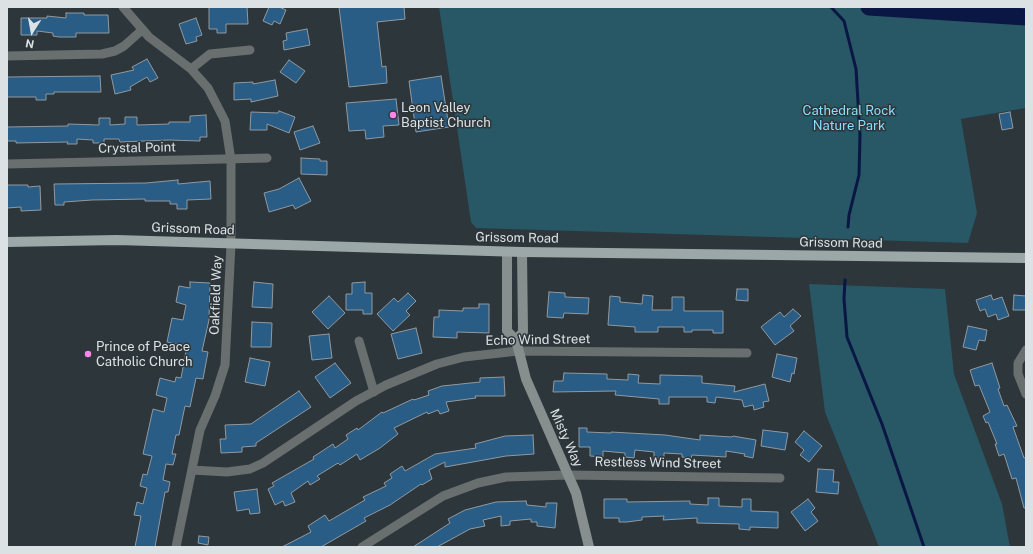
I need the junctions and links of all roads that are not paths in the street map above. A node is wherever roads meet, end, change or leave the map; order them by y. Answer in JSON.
{"nodes":[{"id":1,"x":123,"y":7,"type":"edge"},
{"id":2,"x":142,"y":30,"type":"junction"},
{"id":3,"x":250,"y":50,"type":"dead end"},
{"id":4,"x":7,"y":56,"type":"edge"},
{"id":5,"x":191,"y":69,"type":"junction"},
{"id":6,"x":267,"y":158,"type":"dead end"},
{"id":7,"x":231,"y":160,"type":"junction"},
{"id":8,"x":7,"y":164,"type":"edge"},
{"id":9,"x":7,"y":242,"type":"edge"},
{"id":10,"x":231,"y":244,"type":"junction"},
{"id":11,"x":507,"y":252,"type":"junction"},
{"id":12,"x":522,"y":252,"type":"junction"},
{"id":13,"x":1026,"y":258,"type":"edge"},
{"id":14,"x":516,"y":340,"type":"junction"},
{"id":15,"x":359,"y":342,"type":"dead end"},
{"id":16,"x":518,"y":351,"type":"junction"},
{"id":17,"x":747,"y":353,"type":"dead end"},
{"id":18,"x":1024,"y":353,"type":"edge"},
{"id":19,"x":374,"y":392,"type":"junction"},
{"id":20,"x":1026,"y":394,"type":"edge"},
{"id":21,"x":192,"y":470,"type":"junction"},
{"id":22,"x":568,"y":475,"type":"junction"},
{"id":23,"x":780,"y":478,"type":"dead end"},
{"id":24,"x":176,"y":547,"type":"edge"},
{"id":25,"x":362,"y":547,"type":"edge"},
{"id":26,"x":588,"y":547,"type":"edge"}],
"edges":[{"from":1,"to":2,"type":"street","name":"Oakfield Way"},
{"from":2,"to":4,"type":"street"},
{"from":2,"to":5,"type":"street","name":"Oakfield Way"},
{"from":3,"to":5,"type":"street"},
{"from":5,"to":7,"type":"street","name":"Oakfield Way"},
{"from":6,"to":7,"type":"street","name":"Crystal Point"},
{"from":7,"to":8,"type":"street","name":"Crystal Point"},
{"from":7,"to":10,"type":"street","name":"Oakfield Way"},
{"from":9,"to":10,"type":"main road","name":"Grissom Road"},
{"from":10,"to":11,"type":"main road","name":"Grissom Road"},
{"from":10,"to":21,"type":"street","name":"Oakfield Way"},
{"from":11,"to":12,"type":"main road","name":"Grissom Road"},
{"from":11,"to":14,"type":"street","name":"Misty Way"},
{"from":12,"to":13,"type":"main road","name":"Grissom Road"},
{"from":12,"to":14,"type":"street","name":"Misty Way"},
{"from":14,"to":16,"type":"street","name":"Misty Way"},
{"from":15,"to":19,"type":"street"},
{"from":16,"to":17,"type":"street","name":"Echo Wind Street"},
{"from":16,"to":19,"type":"street","name":"Echo Wind Street"},
{"from":16,"to":22,"type":"street","name":"Misty Way"},
{"from":18,"to":20,"type":"street"},
{"from":19,"to":21,"type":"street","name":"Echo Wind Street"},
{"from":21,"to":24,"type":"street","name":"Oakfield Way"},
{"from":22,"to":23,"type":"street","name":"Restless Wind Street"},
{"from":22,"to":25,"type":"street","name":"Restless Wind Street"},
{"from":22,"to":26,"type":"street","name":"Misty Way"}]}
